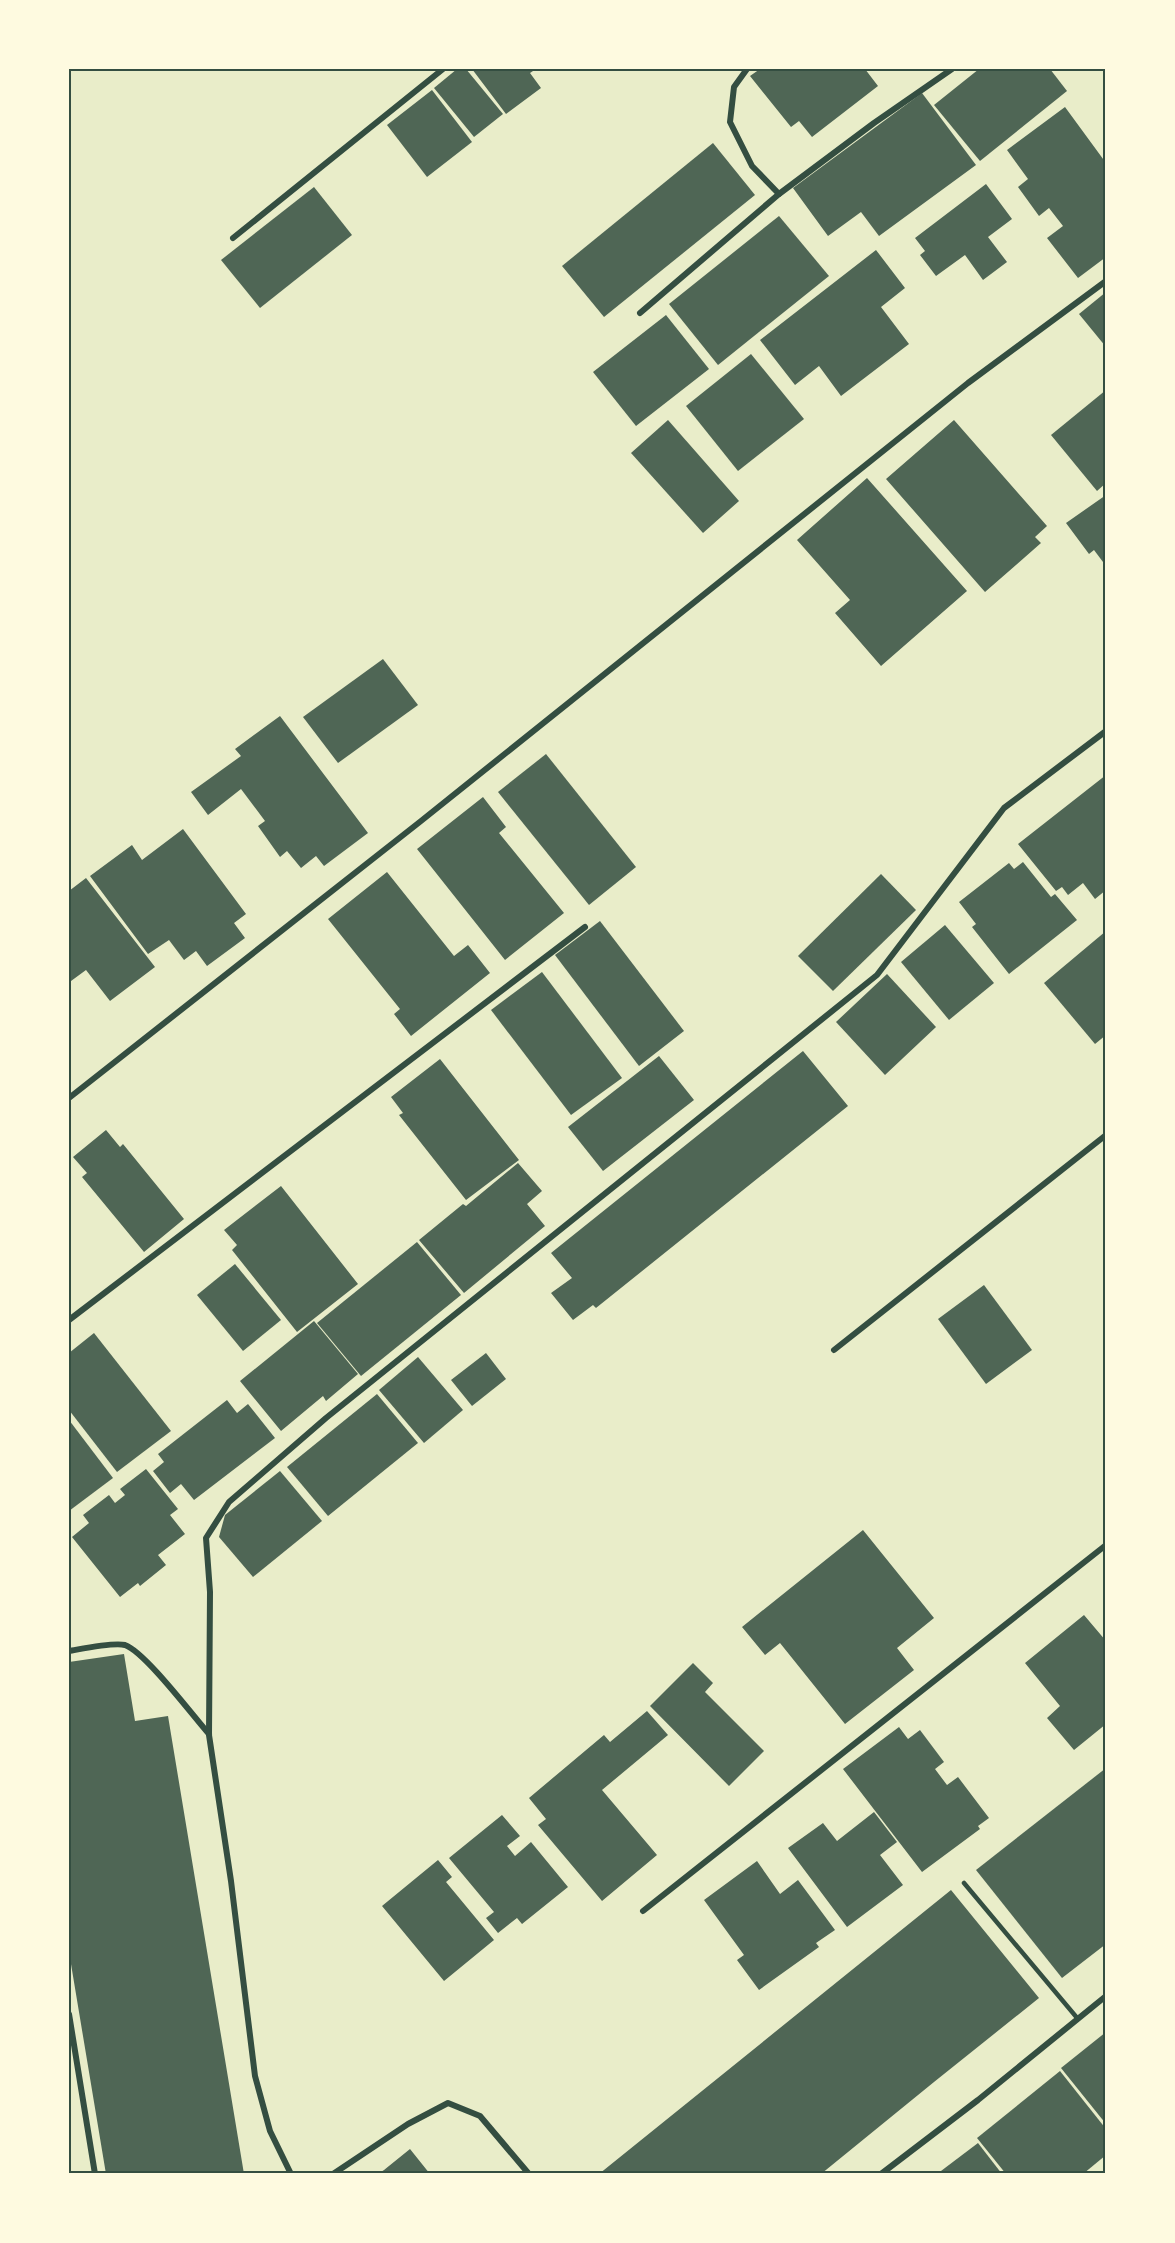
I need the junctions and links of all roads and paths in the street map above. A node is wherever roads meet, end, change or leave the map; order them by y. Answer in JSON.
{"nodes":[{"id":1,"x":443,"y":69,"type":"edge"},
{"id":2,"x":747,"y":69,"type":"edge"},
{"id":3,"x":952,"y":69,"type":"edge"},
{"id":4,"x":779,"y":194,"type":"junction"},
{"id":5,"x":233,"y":238,"type":"dead end"},
{"id":6,"x":1106,"y":281,"type":"edge"},
{"id":7,"x":640,"y":313,"type":"dead end"},
{"id":8,"x":1106,"y":731,"type":"edge"},
{"id":9,"x":585,"y":927,"type":"dead end"},
{"id":10,"x":69,"y":1098,"type":"edge"},
{"id":11,"x":1106,"y":1135,"type":"edge"},
{"id":12,"x":69,"y":1320,"type":"edge"},
{"id":13,"x":834,"y":1350,"type":"dead end"},
{"id":14,"x":1106,"y":1545,"type":"edge"},
{"id":15,"x":69,"y":1652,"type":"edge"},
{"id":16,"x":209,"y":1735,"type":"junction"},
{"id":17,"x":964,"y":1883,"type":"dead end"},
{"id":18,"x":643,"y":1911,"type":"dead end"},
{"id":19,"x":1106,"y":1996,"type":"edge"},
{"id":20,"x":69,"y":2014,"type":"edge"},
{"id":21,"x":1078,"y":2019,"type":"junction"},
{"id":22,"x":95,"y":2174,"type":"edge"},
{"id":23,"x":291,"y":2174,"type":"edge"},
{"id":24,"x":333,"y":2174,"type":"edge"},
{"id":25,"x":530,"y":2174,"type":"edge"},
{"id":26,"x":881,"y":2174,"type":"edge"}],
"edges":[{"from":1,"to":5,"type":"street"},
{"from":2,"to":4,"type":"street"},
{"from":3,"to":4,"type":"street"},
{"from":4,"to":7,"type":"street"},
{"from":6,"to":10,"type":"street"},
{"from":8,"to":16,"type":"street"},
{"from":9,"to":12,"type":"street"},
{"from":11,"to":13,"type":"street"},
{"from":14,"to":18,"type":"street"},
{"from":15,"to":16,"type":"street"},
{"from":16,"to":23,"type":"street"},
{"from":17,"to":21,"type":"lane"},
{"from":19,"to":21,"type":"street"},
{"from":20,"to":22,"type":"street"},
{"from":21,"to":26,"type":"street"},
{"from":24,"to":25,"type":"street"}]}
